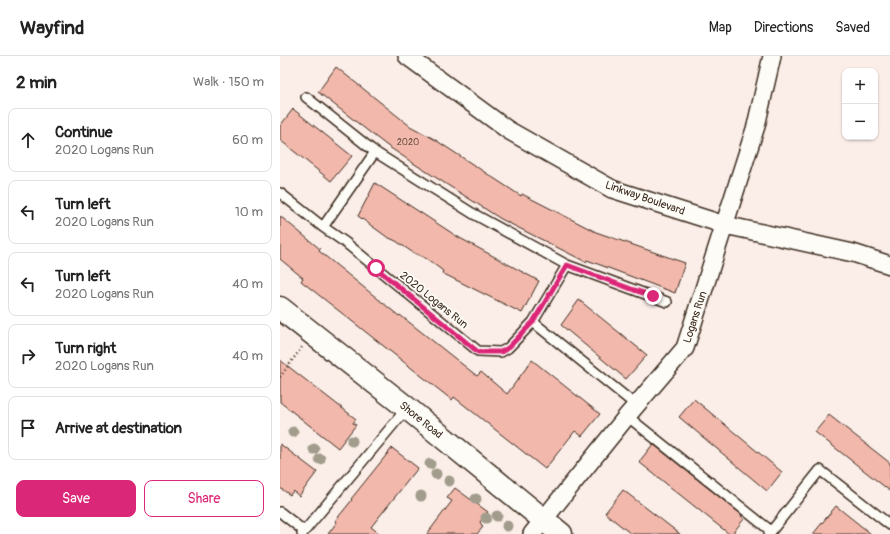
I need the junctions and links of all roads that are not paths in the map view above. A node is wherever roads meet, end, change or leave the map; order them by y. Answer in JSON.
{"nodes":[{"id":1,"x":407,"y":56,"type":"edge"},
{"id":2,"x":772,"y":56,"type":"edge"},
{"id":3,"x":306,"y":97,"type":"dead end"},
{"id":4,"x":375,"y":152,"type":"junction"},
{"id":5,"x":280,"y":193,"type":"edge"},
{"id":6,"x":724,"y":225,"type":"junction"},
{"id":7,"x":322,"y":227,"type":"junction"},
{"id":8,"x":567,"y":265,"type":"junction"},
{"id":9,"x":890,"y":265,"type":"edge"},
{"id":10,"x":667,"y":302,"type":"dead end"},
{"id":11,"x":280,"y":308,"type":"edge"},
{"id":12,"x":533,"y":322,"type":"junction"},
{"id":13,"x":407,"y":408,"type":"junction"},
{"id":14,"x":632,"y":411,"type":"junction"},
{"id":15,"x":280,"y":512,"type":"edge"},
{"id":16,"x":890,"y":525,"type":"edge"},
{"id":17,"x":538,"y":527,"type":"edge"},
{"id":18,"x":303,"y":532,"type":"edge"},
{"id":19,"x":770,"y":532,"type":"edge"},
{"id":20,"x":561,"y":534,"type":"edge"}],
"edges":[{"from":1,"to":6,"type":"street","name":"Linkway Boulevard"},
{"from":2,"to":6,"type":"street","name":"Logans Run"},
{"from":3,"to":4,"type":"lane"},
{"from":4,"to":7,"type":"lane"},
{"from":4,"to":8,"type":"lane"},
{"from":5,"to":7,"type":"lane","name":"2020 Logans Run"},
{"from":6,"to":9,"type":"street","name":"Linkway Boulevard"},
{"from":6,"to":14,"type":"street","name":"Logans Run"},
{"from":7,"to":12,"type":"lane","name":"2020 Logans Run"},
{"from":8,"to":10,"type":"lane"},
{"from":8,"to":12,"type":"lane","name":"2020 Logans Run"},
{"from":11,"to":13,"type":"street","name":"Shore Road"},
{"from":12,"to":14,"type":"lane"},
{"from":13,"to":17,"type":"street","name":"Shore Road"},
{"from":13,"to":18,"type":"lane"},
{"from":14,"to":17,"type":"street","name":"Logans Run"},
{"from":14,"to":19,"type":"lane"},
{"from":15,"to":18,"type":"lane"},
{"from":16,"to":19,"type":"lane"},
{"from":17,"to":20,"type":"street","name":"Shore Road"}]}
